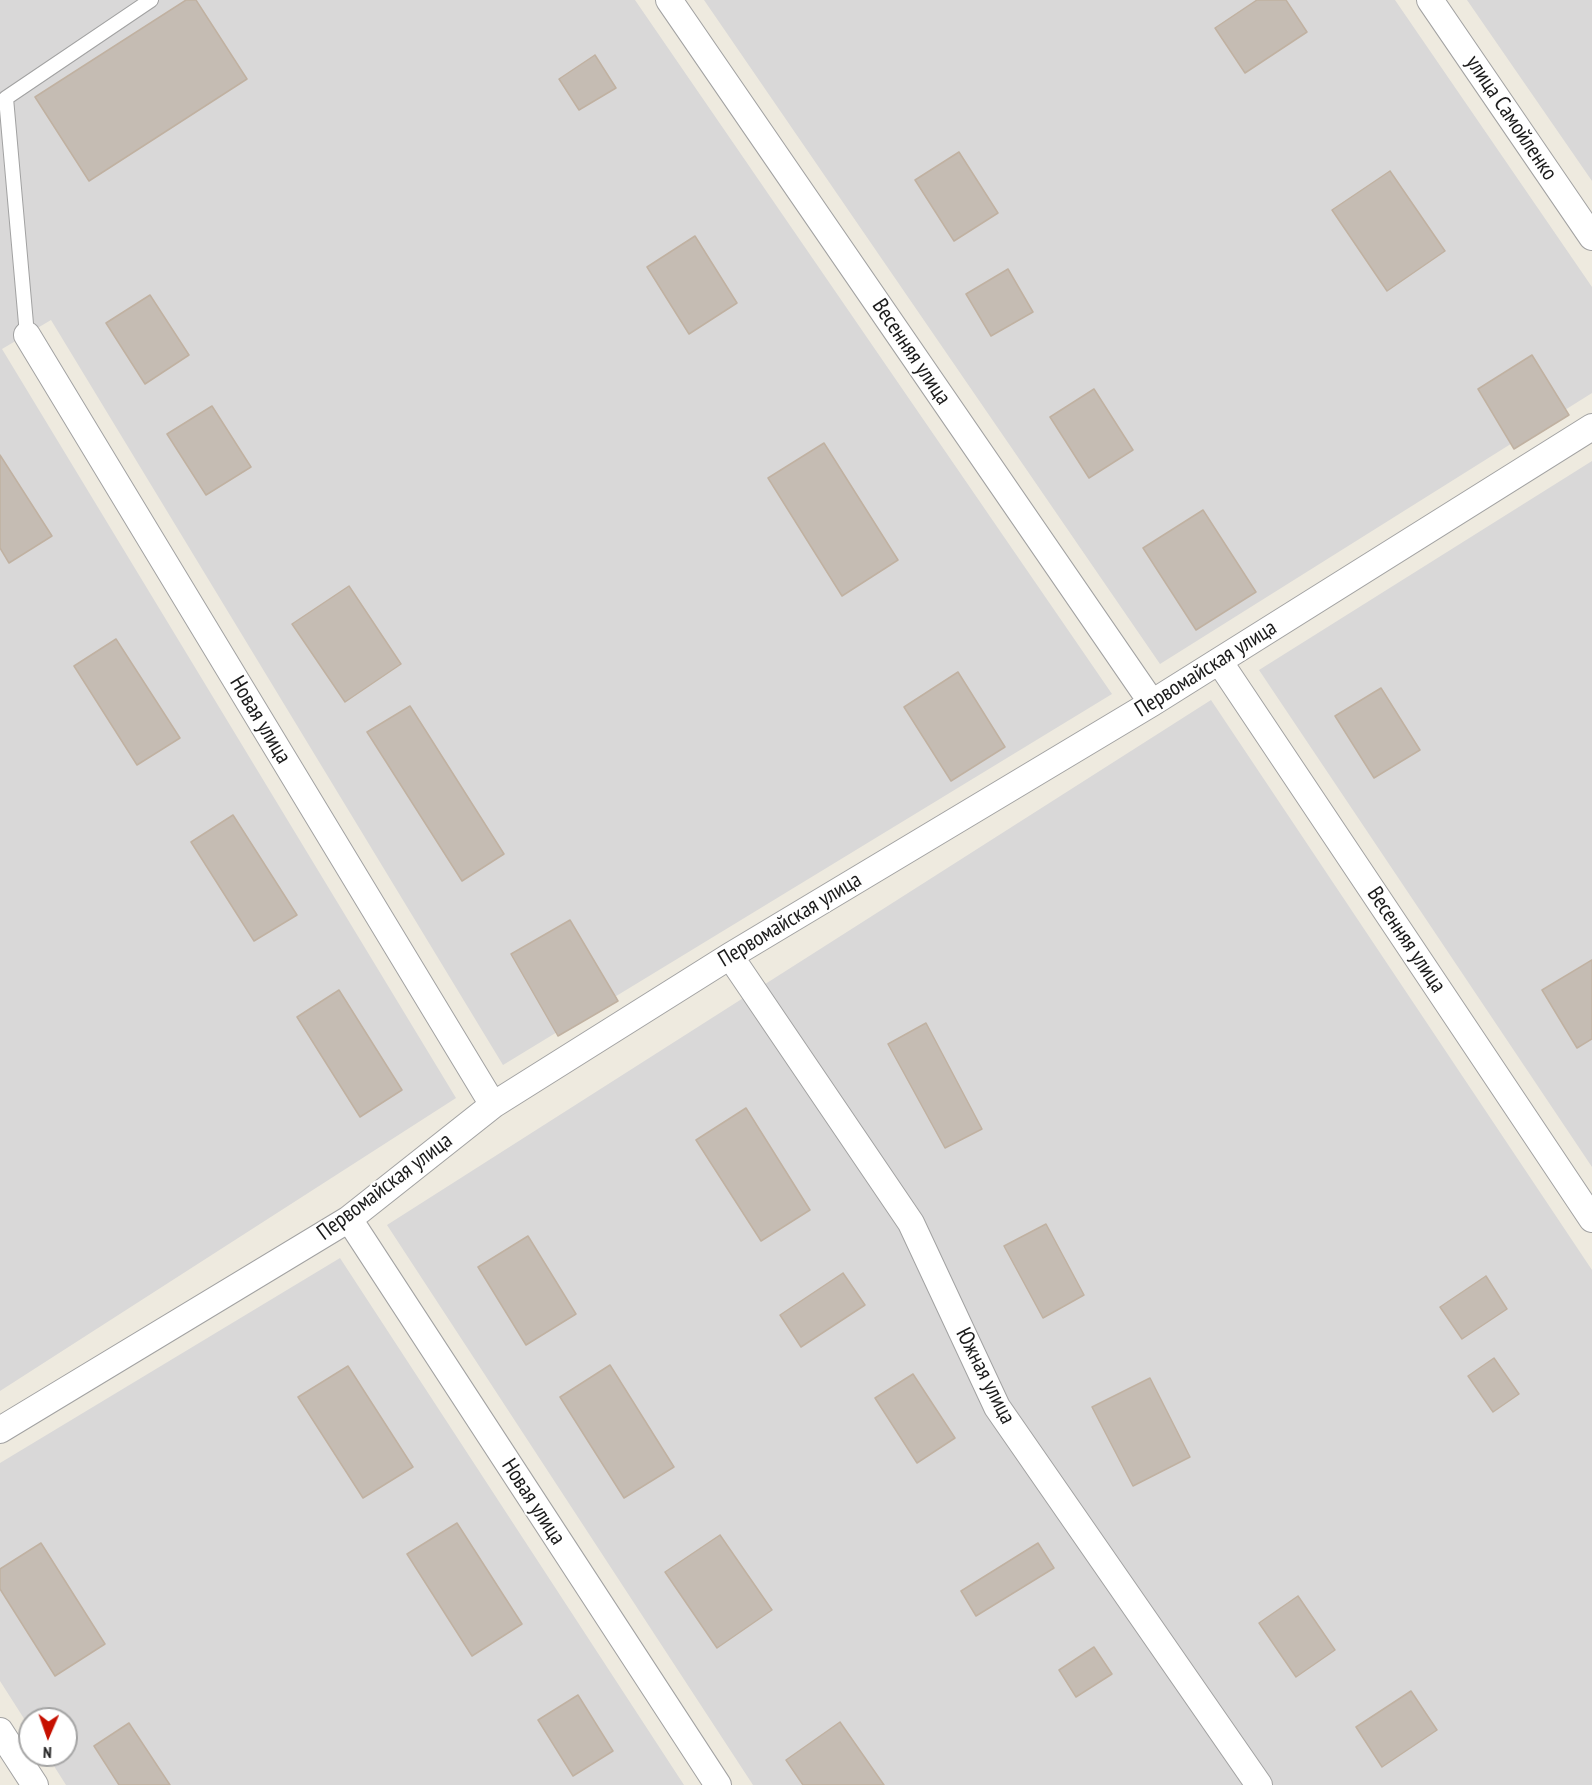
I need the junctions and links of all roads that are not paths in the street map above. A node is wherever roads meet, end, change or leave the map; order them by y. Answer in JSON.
{"nodes":[{"id":1,"x":151,"y":0,"type":"edge"},
{"id":2,"x":669,"y":0,"type":"edge"},
{"id":3,"x":1430,"y":0,"type":"edge"},
{"id":4,"x":1592,"y":237,"type":"edge"},
{"id":5,"x":27,"y":335,"type":"joint"},
{"id":6,"x":1592,"y":427,"type":"edge"},
{"id":7,"x":1219,"y":661,"type":"junction"},
{"id":8,"x":1152,"y":703,"type":"junction"},
{"id":9,"x":730,"y":956,"type":"junction"},
{"id":10,"x":493,"y":1105,"type":"junction"},
{"id":11,"x":349,"y":1219,"type":"junction"},
{"id":12,"x":1592,"y":1219,"type":"edge"},
{"id":13,"x":0,"y":1430,"type":"edge"},
{"id":14,"x":0,"y":1731,"type":"edge"},
{"id":15,"x":35,"y":1785,"type":"edge"},
{"id":16,"x":718,"y":1785,"type":"edge"},
{"id":17,"x":1258,"y":1785,"type":"edge"}],
"edges":[{"from":1,"to":5,"type":"lane"},
{"from":2,"to":8,"type":"street","name":"Весенняя улица"},
{"from":3,"to":4,"type":"street","name":"улица Самойленко"},
{"from":5,"to":10,"type":"street","name":"Новая улица"},
{"from":6,"to":7,"type":"street","name":"Первомайская улица"},
{"from":7,"to":8,"type":"street","name":"Первомайская улица"},
{"from":7,"to":12,"type":"street","name":"Весенняя улица"},
{"from":8,"to":9,"type":"street","name":"Первомайская улица"},
{"from":9,"to":10,"type":"street","name":"Первомайская улица"},
{"from":9,"to":17,"type":"street","name":"Южная улица"},
{"from":10,"to":11,"type":"street","name":"Первомайская улица"},
{"from":11,"to":13,"type":"street","name":"Первомайская улица"},
{"from":11,"to":16,"type":"street","name":"Новая улица"},
{"from":14,"to":15,"type":"street"}]}
